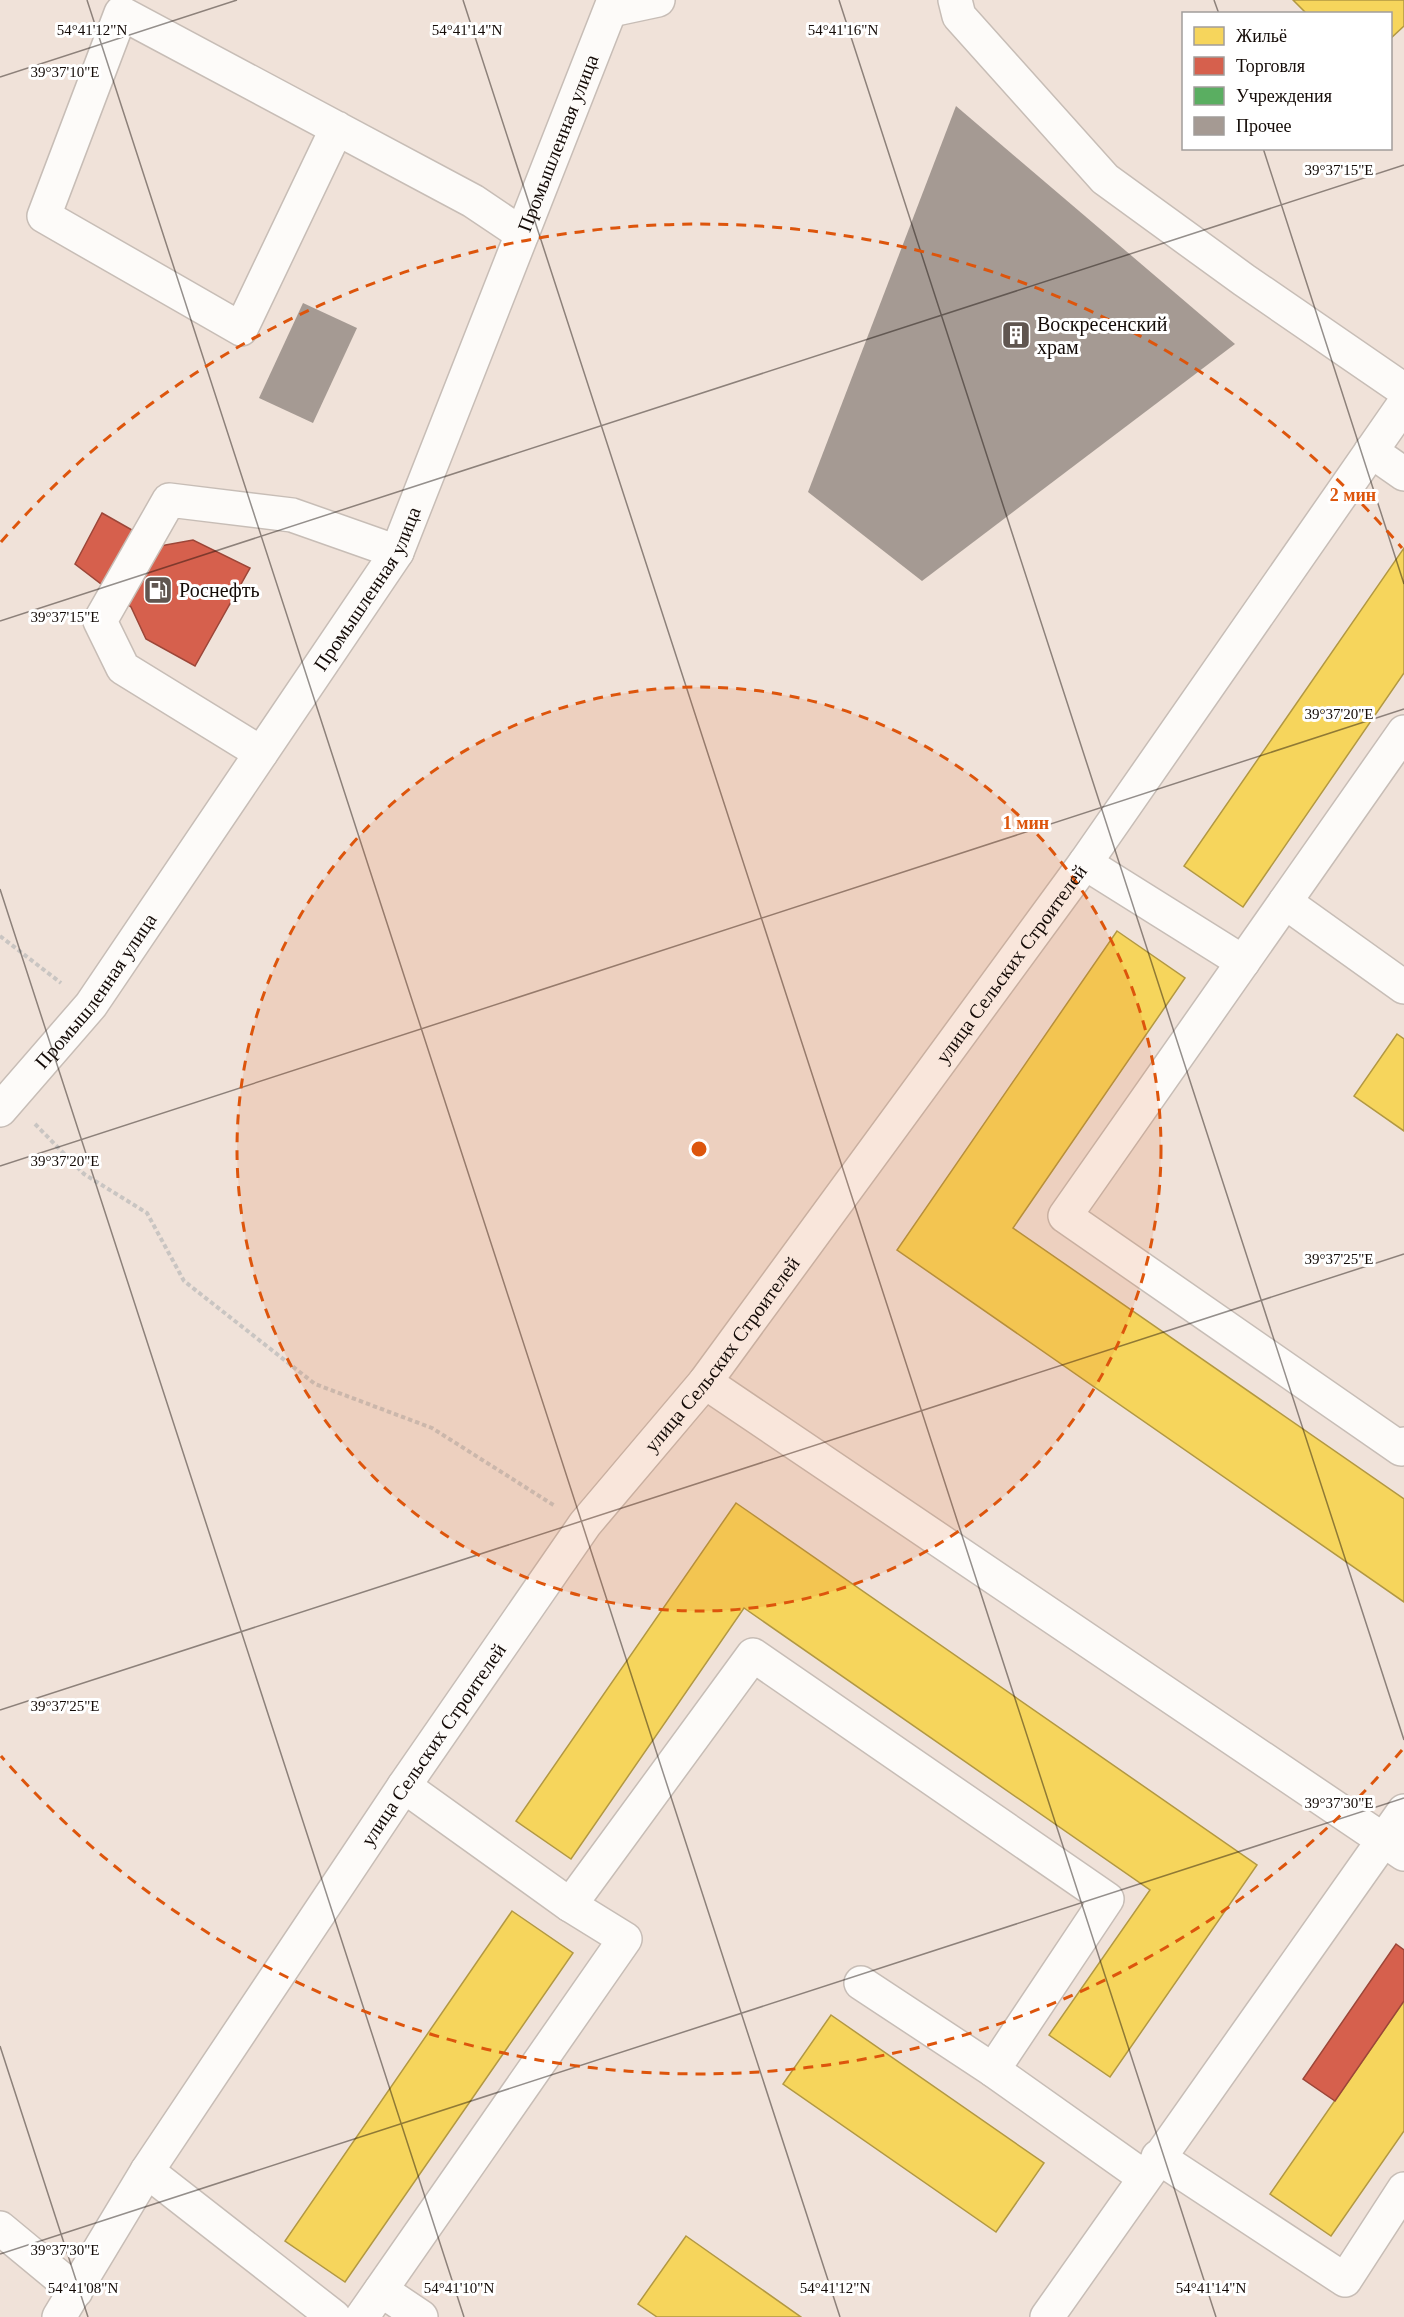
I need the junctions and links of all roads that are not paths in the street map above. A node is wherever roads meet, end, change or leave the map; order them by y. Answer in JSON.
{"nodes":[{"id":1,"x":658,"y":0,"type":"edge"},
{"id":2,"x":955,"y":0,"type":"edge"},
{"id":3,"x":612,"y":5,"type":"edge"},
{"id":4,"x":337,"y":128,"type":"junction"},
{"id":5,"x":522,"y":234,"type":"junction"},
{"id":6,"x":1404,"y":390,"type":"edge"},
{"id":7,"x":1404,"y":404,"type":"edge"},
{"id":8,"x":1371,"y":451,"type":"junction"},
{"id":9,"x":1404,"y":474,"type":"edge"},
{"id":10,"x":397,"y":552,"type":"junction"},
{"id":11,"x":1404,"y":732,"type":"edge"},
{"id":12,"x":261,"y":753,"type":"junction"},
{"id":13,"x":1085,"y":863,"type":"junction"},
{"id":14,"x":1285,"y":902,"type":"junction"},
{"id":15,"x":1243,"y":962,"type":"junction"},
{"id":16,"x":1404,"y":987,"type":"edge"},
{"id":17,"x":2,"y":1102,"type":"edge"},
{"id":18,"x":705,"y":1382,"type":"junction"},
{"id":19,"x":1404,"y":1444,"type":"edge"},
{"id":20,"x":404,"y":1786,"type":"junction"},
{"id":21,"x":1404,"y":1811,"type":"edge"},
{"id":22,"x":1394,"y":1847,"type":"edge"},
{"id":23,"x":570,"y":1905,"type":"junction"},
{"id":24,"x":861,"y":1983,"type":"dead end"},
{"id":25,"x":993,"y":2070,"type":"junction"},
{"id":26,"x":1151,"y":2167,"type":"junction"},
{"id":27,"x":147,"y":2171,"type":"junction"},
{"id":28,"x":1404,"y":2189,"type":"edge"},
{"id":29,"x":0,"y":2228,"type":"edge"},
{"id":30,"x":381,"y":2289,"type":"junction"},
{"id":31,"x":67,"y":2304,"type":"edge"},
{"id":32,"x":334,"y":2317,"type":"edge"},
{"id":33,"x":362,"y":2317,"type":"edge"},
{"id":34,"x":421,"y":2317,"type":"edge"},
{"id":35,"x":1047,"y":2317,"type":"edge"}],
"edges":[{"from":1,"to":3,"type":"street"},
{"from":2,"to":6,"type":"street"},
{"from":3,"to":5,"type":"street","name":"Промышленная улица"},
{"from":4,"to":4,"type":"street"},
{"from":4,"to":5,"type":"street"},
{"from":5,"to":10,"type":"street","name":"Промышленная улица"},
{"from":7,"to":8,"type":"street","name":"улица Сельских Строителей"},
{"from":8,"to":9,"type":"street"},
{"from":8,"to":13,"type":"street","name":"улица Сельских Строителей"},
{"from":10,"to":12,"type":"street","name":"Промышленная улица"},
{"from":10,"to":12,"type":"street"},
{"from":11,"to":14,"type":"street"},
{"from":12,"to":17,"type":"street","name":"Промышленная улица"},
{"from":13,"to":15,"type":"street"},
{"from":13,"to":18,"type":"street","name":"улица Сельских Строителей"},
{"from":14,"to":15,"type":"street"},
{"from":14,"to":16,"type":"street"},
{"from":15,"to":19,"type":"street"},
{"from":18,"to":20,"type":"street","name":"улица Сельских Строителей"},
{"from":18,"to":22,"type":"street"},
{"from":20,"to":23,"type":"street"},
{"from":20,"to":27,"type":"street","name":"улица Сельских Строителей"},
{"from":21,"to":22,"type":"street"},
{"from":22,"to":26,"type":"street"},
{"from":23,"to":25,"type":"street"},
{"from":23,"to":30,"type":"street"},
{"from":24,"to":25,"type":"street"},
{"from":25,"to":26,"type":"street"},
{"from":26,"to":28,"type":"street"},
{"from":26,"to":35,"type":"street"},
{"from":27,"to":31,"type":"street","name":"улица Сельских Строителей"},
{"from":27,"to":32,"type":"street"},
{"from":29,"to":31,"type":"street"},
{"from":30,"to":33,"type":"street"},
{"from":30,"to":34,"type":"street"}]}
